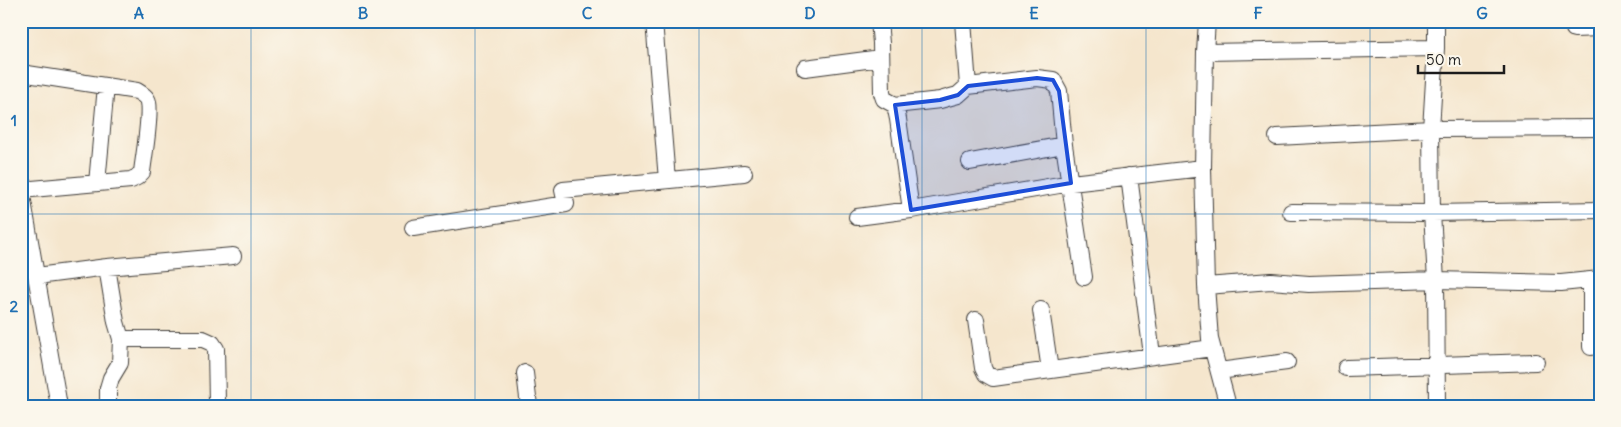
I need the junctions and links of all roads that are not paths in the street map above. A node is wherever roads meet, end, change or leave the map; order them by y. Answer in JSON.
{"nodes":[{"id":1,"x":654,"y":21,"type":"edge"},
{"id":2,"x":879,"y":21,"type":"edge"},
{"id":3,"x":963,"y":21,"type":"edge"},
{"id":4,"x":1207,"y":21,"type":"edge"},
{"id":5,"x":1436,"y":21,"type":"edge"},
{"id":6,"x":1600,"y":28,"type":"edge"},
{"id":7,"x":1574,"y":29,"type":"dead end"},
{"id":8,"x":1436,"y":48,"type":"junction"},
{"id":9,"x":1205,"y":52,"type":"junction"},
{"id":10,"x":882,"y":58,"type":"junction"},
{"id":11,"x":805,"y":68,"type":"dead end"},
{"id":12,"x":21,"y":73,"type":"edge"},
{"id":13,"x":106,"y":86,"type":"junction"},
{"id":14,"x":968,"y":86,"type":"junction"},
{"id":15,"x":895,"y":106,"type":"junction"},
{"id":16,"x":1600,"y":128,"type":"edge"},
{"id":17,"x":1430,"y":129,"type":"junction"},
{"id":18,"x":1278,"y":137,"type":"dead end"},
{"id":19,"x":1064,"y":145,"type":"junction"},
{"id":20,"x":970,"y":162,"type":"dead end"},
{"id":21,"x":1203,"y":168,"type":"junction"},
{"id":22,"x":744,"y":173,"type":"dead end"},
{"id":23,"x":1130,"y":176,"type":"junction"},
{"id":24,"x":667,"y":180,"type":"junction"},
{"id":25,"x":97,"y":183,"type":"junction"},
{"id":26,"x":1071,"y":183,"type":"junction"},
{"id":27,"x":911,"y":210,"type":"junction"},
{"id":28,"x":1600,"y":210,"type":"edge"},
{"id":29,"x":1291,"y":212,"type":"dead end"},
{"id":30,"x":1432,"y":213,"type":"junction"},
{"id":31,"x":856,"y":217,"type":"dead end"},
{"id":32,"x":413,"y":228,"type":"dead end"},
{"id":33,"x":233,"y":256,"type":"dead end"},
{"id":34,"x":107,"y":266,"type":"junction"},
{"id":35,"x":37,"y":276,"type":"junction"},
{"id":36,"x":1084,"y":277,"type":"dead end"},
{"id":37,"x":1595,"y":279,"type":"edge"},
{"id":38,"x":1436,"y":280,"type":"junction"},
{"id":39,"x":1206,"y":286,"type":"junction"},
{"id":40,"x":1041,"y":310,"type":"dead end"},
{"id":41,"x":976,"y":320,"type":"dead end"},
{"id":42,"x":121,"y":339,"type":"junction"},
{"id":43,"x":1591,"y":347,"type":"dead end"},
{"id":44,"x":1212,"y":348,"type":"junction"},
{"id":45,"x":1152,"y":355,"type":"junction"},
{"id":46,"x":1287,"y":362,"type":"dead end"},
{"id":47,"x":1536,"y":362,"type":"dead end"},
{"id":48,"x":1437,"y":366,"type":"junction"},
{"id":49,"x":1346,"y":368,"type":"dead end"},
{"id":50,"x":1050,"y":370,"type":"junction"},
{"id":51,"x":1219,"y":371,"type":"junction"},
{"id":52,"x":525,"y":373,"type":"dead end"},
{"id":53,"x":217,"y":402,"type":"dead end"},
{"id":54,"x":58,"y":406,"type":"edge"},
{"id":55,"x":108,"y":406,"type":"edge"},
{"id":56,"x":529,"y":406,"type":"edge"},
{"id":57,"x":1228,"y":406,"type":"edge"},
{"id":58,"x":1437,"y":406,"type":"edge"}],
"edges":[{"from":1,"to":24,"type":"street"},
{"from":2,"to":10,"type":"street"},
{"from":3,"to":14,"type":"street"},
{"from":4,"to":9,"type":"street"},
{"from":5,"to":8,"type":"street"},
{"from":6,"to":7,"type":"street"},
{"from":8,"to":9,"type":"street"},
{"from":8,"to":17,"type":"street"},
{"from":9,"to":21,"type":"street"},
{"from":10,"to":11,"type":"street"},
{"from":10,"to":15,"type":"street"},
{"from":12,"to":13,"type":"street"},
{"from":13,"to":25,"type":"street"},
{"from":13,"to":25,"type":"street"},
{"from":14,"to":15,"type":"street"},
{"from":14,"to":19,"type":"street"},
{"from":15,"to":27,"type":"street"},
{"from":16,"to":17,"type":"street"},
{"from":17,"to":18,"type":"street"},
{"from":17,"to":30,"type":"street"},
{"from":19,"to":20,"type":"street"},
{"from":19,"to":26,"type":"street"},
{"from":21,"to":23,"type":"street"},
{"from":21,"to":39,"type":"street"},
{"from":22,"to":24,"type":"street"},
{"from":23,"to":26,"type":"street"},
{"from":23,"to":45,"type":"street"},
{"from":24,"to":32,"type":"street"},
{"from":25,"to":35,"type":"street"},
{"from":26,"to":27,"type":"street"},
{"from":26,"to":36,"type":"street"},
{"from":27,"to":31,"type":"street"},
{"from":28,"to":30,"type":"street"},
{"from":29,"to":30,"type":"street"},
{"from":30,"to":38,"type":"street"},
{"from":33,"to":34,"type":"street"},
{"from":34,"to":35,"type":"street"},
{"from":34,"to":42,"type":"street"},
{"from":35,"to":54,"type":"street"},
{"from":37,"to":38,"type":"street"},
{"from":37,"to":43,"type":"street"},
{"from":38,"to":39,"type":"street"},
{"from":38,"to":48,"type":"street"},
{"from":39,"to":44,"type":"street"},
{"from":40,"to":50,"type":"street"},
{"from":41,"to":50,"type":"street"},
{"from":42,"to":53,"type":"street"},
{"from":42,"to":55,"type":"street"},
{"from":44,"to":45,"type":"street"},
{"from":44,"to":51,"type":"street"},
{"from":45,"to":50,"type":"street"},
{"from":46,"to":51,"type":"street"},
{"from":47,"to":48,"type":"street"},
{"from":48,"to":49,"type":"street"},
{"from":48,"to":58,"type":"street"},
{"from":51,"to":57,"type":"street"},
{"from":52,"to":56,"type":"street"}]}
